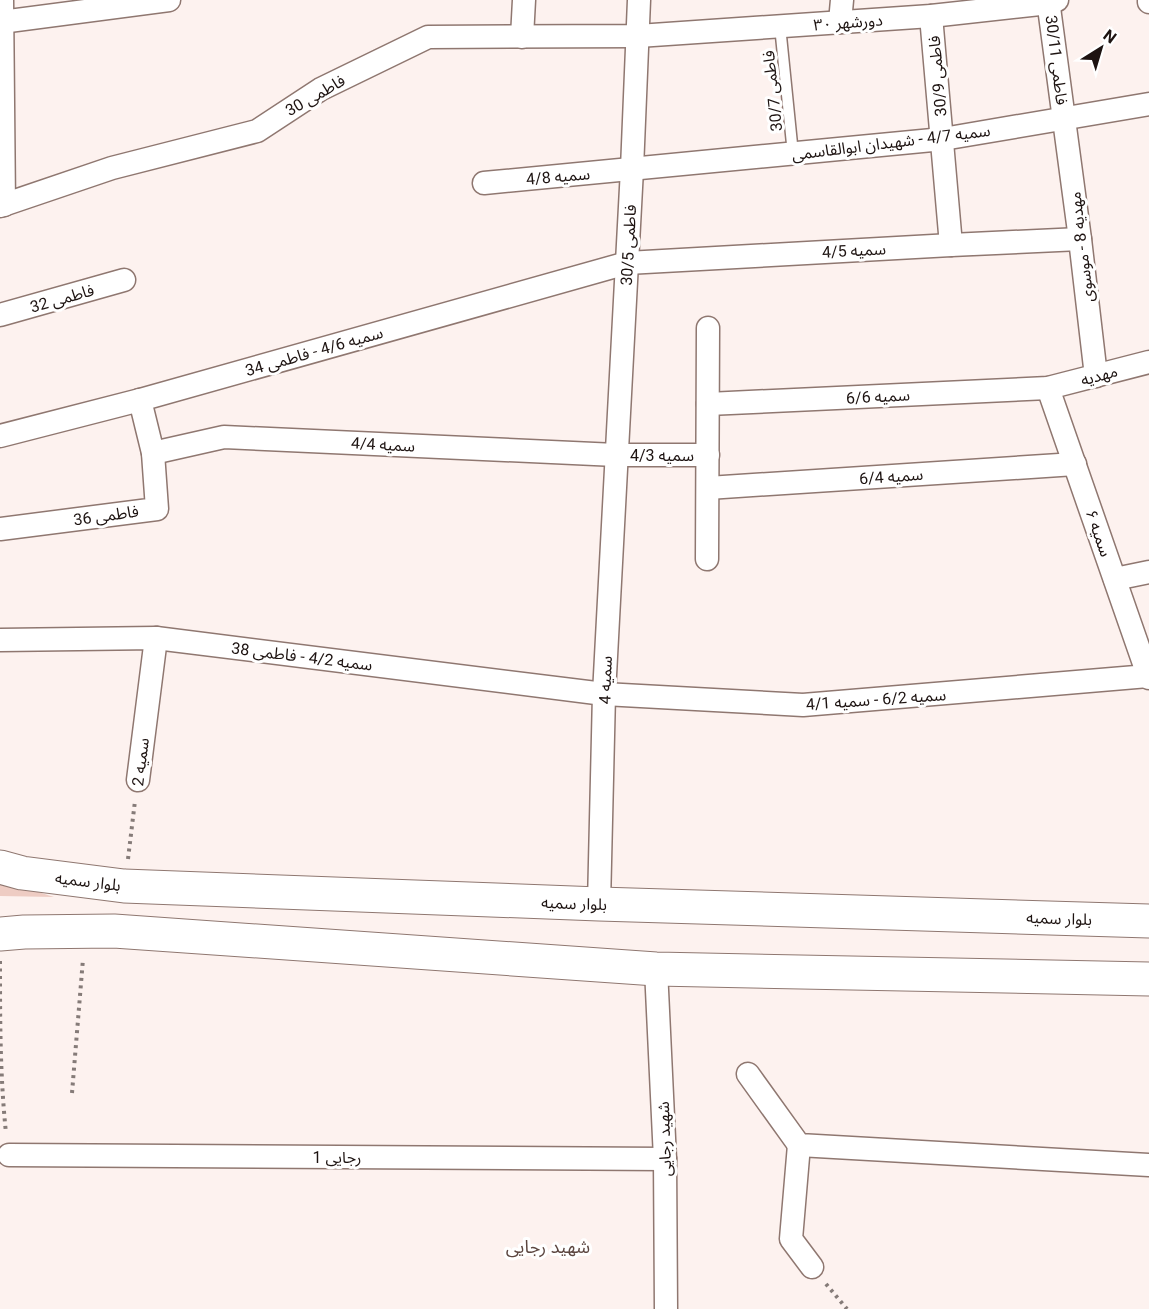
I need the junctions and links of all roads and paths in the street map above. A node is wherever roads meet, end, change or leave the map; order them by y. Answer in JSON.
{"nodes":[{"id":1,"x":169,"y":0,"type":"edge"},
{"id":2,"x":524,"y":0,"type":"edge"},
{"id":3,"x":639,"y":0,"type":"edge"},
{"id":4,"x":1052,"y":1,"type":"edge"},
{"id":5,"x":2,"y":11,"type":"edge"},
{"id":6,"x":841,"y":11,"type":"edge"},
{"id":7,"x":931,"y":16,"type":"junction"},
{"id":8,"x":780,"y":26,"type":"junction"},
{"id":9,"x":638,"y":36,"type":"junction"},
{"id":10,"x":522,"y":37,"type":"junction"},
{"id":11,"x":1149,"y":104,"type":"edge"},
{"id":12,"x":1064,"y":118,"type":"junction"},
{"id":13,"x":943,"y":139,"type":"junction"},
{"id":14,"x":793,"y":154,"type":"junction"},
{"id":15,"x":633,"y":169,"type":"junction"},
{"id":16,"x":484,"y":183,"type":"dead end"},
{"id":17,"x":2,"y":205,"type":"edge"},
{"id":18,"x":1080,"y":239,"type":"junction"},
{"id":19,"x":951,"y":244,"type":"junction"},
{"id":20,"x":627,"y":263,"type":"junction"},
{"id":21,"x":124,"y":280,"type":"dead end"},
{"id":22,"x":0,"y":315,"type":"edge"},
{"id":23,"x":708,"y":328,"type":"dead end"},
{"id":24,"x":1149,"y":362,"type":"edge"},
{"id":25,"x":1096,"y":376,"type":"junction"},
{"id":26,"x":1048,"y":388,"type":"junction"},
{"id":27,"x":140,"y":400,"type":"junction"},
{"id":28,"x":708,"y":404,"type":"junction"},
{"id":29,"x":0,"y":436,"type":"edge"},
{"id":30,"x":153,"y":453,"type":"junction"},
{"id":31,"x":616,"y":455,"type":"junction"},
{"id":32,"x":708,"y":455,"type":"junction"},
{"id":33,"x":1075,"y":464,"type":"junction"},
{"id":34,"x":708,"y":488,"type":"junction"},
{"id":35,"x":0,"y":529,"type":"edge"},
{"id":36,"x":707,"y":559,"type":"dead end"},
{"id":37,"x":1149,"y":572,"type":"edge"},
{"id":38,"x":1115,"y":579,"type":"junction"},
{"id":39,"x":156,"y":638,"type":"junction"},
{"id":40,"x":0,"y":640,"type":"edge"},
{"id":41,"x":1149,"y":677,"type":"edge"},
{"id":42,"x":604,"y":694,"type":"junction"},
{"id":43,"x":138,"y":780,"type":"joint"},
{"id":44,"x":0,"y":867,"type":"edge"},
{"id":45,"x":124,"y":886,"type":"junction"},
{"id":46,"x":599,"y":904,"type":"junction"},
{"id":47,"x":1149,"y":921,"type":"edge"},
{"id":48,"x":6,"y":931,"type":"edge"},
{"id":49,"x":85,"y":931,"type":"junction"},
{"id":50,"x":656,"y":969,"type":"junction"},
{"id":51,"x":1149,"y":979,"type":"edge"},
{"id":52,"x":748,"y":1074,"type":"dead end"},
{"id":53,"x":72,"y":1092,"type":"dead end"},
{"id":54,"x":799,"y":1145,"type":"junction"},
{"id":55,"x":9,"y":1155,"type":"joint"},
{"id":56,"x":665,"y":1159,"type":"junction"},
{"id":57,"x":1149,"y":1165,"type":"edge"},
{"id":58,"x":812,"y":1267,"type":"joint"},
{"id":59,"x":666,"y":1309,"type":"edge"},
{"id":60,"x":847,"y":1309,"type":"edge"}],
"edges":[{"from":1,"to":5,"type":"street"},
{"from":2,"to":10,"type":"street"},
{"from":3,"to":9,"type":"street","name":"فاطمی 30/5"},
{"from":4,"to":7,"type":"street","name":"دورشهر ۳۰"},
{"from":4,"to":12,"type":"street","name":"فاطمی 30/11"},
{"from":5,"to":17,"type":"street"},
{"from":6,"to":7,"type":"street","name":"دورشهر ۳۰"},
{"from":6,"to":8,"type":"street","name":"دورشهر ۳۰"},
{"from":7,"to":13,"type":"street","name":"فاطمی 30/9"},
{"from":8,"to":9,"type":"street","name":"دورشهر ۳۰"},
{"from":8,"to":14,"type":"lane","name":"فاطمی 30/7"},
{"from":9,"to":10,"type":"street","name":"فاطمی 30"},
{"from":9,"to":15,"type":"street","name":"فاطمی 30/5"},
{"from":10,"to":17,"type":"street","name":"فاطمی 30"},
{"from":11,"to":12,"type":"street","name":"سمیه 4/7 - شهیدان ابوالقاسمی"},
{"from":12,"to":13,"type":"street","name":"سمیه 4/7 - شهیدان ابوالقاسمی"},
{"from":12,"to":18,"type":"street","name":"مهدیه 8 - موسوی"},
{"from":13,"to":14,"type":"street","name":"سمیه 4/7 - شهیدان ابوالقاسمی"},
{"from":13,"to":19,"type":"street","name":"فاطمی 30/9"},
{"from":14,"to":15,"type":"street","name":"سمیه 4/7 - شهیدان ابوالقاسمی"},
{"from":15,"to":16,"type":"street","name":"سمیه 4/8"},
{"from":15,"to":20,"type":"street","name":"فاطمی 30/5"},
{"from":18,"to":19,"type":"street","name":"سمیه 4/5"},
{"from":18,"to":25,"type":"street","name":"مهدیه 8 - موسوی"},
{"from":19,"to":20,"type":"street","name":"سمیه 4/5"},
{"from":20,"to":27,"type":"street","name":"سمیه 4/6 - فاطمی 34"},
{"from":20,"to":31,"type":"street","name":"فاطمی 30/5"},
{"from":21,"to":22,"type":"street","name":"فاطمی 32"},
{"from":23,"to":28,"type":"street"},
{"from":24,"to":25,"type":"street","name":"مهدیه"},
{"from":25,"to":26,"type":"street","name":"مهدیه"},
{"from":26,"to":28,"type":"street","name":"سمیه 6/6"},
{"from":26,"to":33,"type":"street","name":"سمیه ۶"},
{"from":27,"to":29,"type":"street","name":"سمیه 4/6 - فاطمی 34"},
{"from":27,"to":30,"type":"street"},
{"from":28,"to":32,"type":"street"},
{"from":30,"to":31,"type":"street","name":"سمیه 4/4"},
{"from":30,"to":35,"type":"street","name":"فاطمی 36"},
{"from":31,"to":32,"type":"street","name":"سمیه 4/3"},
{"from":31,"to":42,"type":"street","name":"سمیه 4"},
{"from":32,"to":34,"type":"street"},
{"from":33,"to":34,"type":"street","name":"سمیه 6/4"},
{"from":33,"to":38,"type":"street","name":"سمیه ۶"},
{"from":34,"to":36,"type":"street"},
{"from":37,"to":38,"type":"street"},
{"from":38,"to":41,"type":"street","name":"سمیه ۶"},
{"from":39,"to":40,"type":"street","name":"سمیه 4/2 - فاطمی 38"},
{"from":39,"to":42,"type":"street","name":"سمیه 4/2 - فاطمی 38"},
{"from":39,"to":43,"type":"street","name":"سمیه 2"},
{"from":41,"to":42,"type":"street","name":"سمیه 6/2 - سمیه 4/1"},
{"from":42,"to":46,"type":"street","name":"سمیه 4"},
{"from":43,"to":45,"type":"path","name":"سمیه 2"},
{"from":44,"to":45,"type":"main road","name":"بلوار سمیه"},
{"from":45,"to":46,"type":"main road","name":"بلوار سمیه"},
{"from":46,"to":47,"type":"main road","name":"بلوار سمیه"},
{"from":48,"to":49,"type":"main road"},
{"from":48,"to":55,"type":"path"},
{"from":49,"to":50,"type":"main road"},
{"from":49,"to":53,"type":"path"},
{"from":50,"to":51,"type":"main road"},
{"from":50,"to":56,"type":"street","name":"شهید رجایی"},
{"from":52,"to":54,"type":"street"},
{"from":54,"to":57,"type":"street"},
{"from":54,"to":58,"type":"street"},
{"from":55,"to":56,"type":"street","name":"رجایی 1"},
{"from":56,"to":59,"type":"street","name":"شهید رجایی"},
{"from":58,"to":60,"type":"path"}]}
